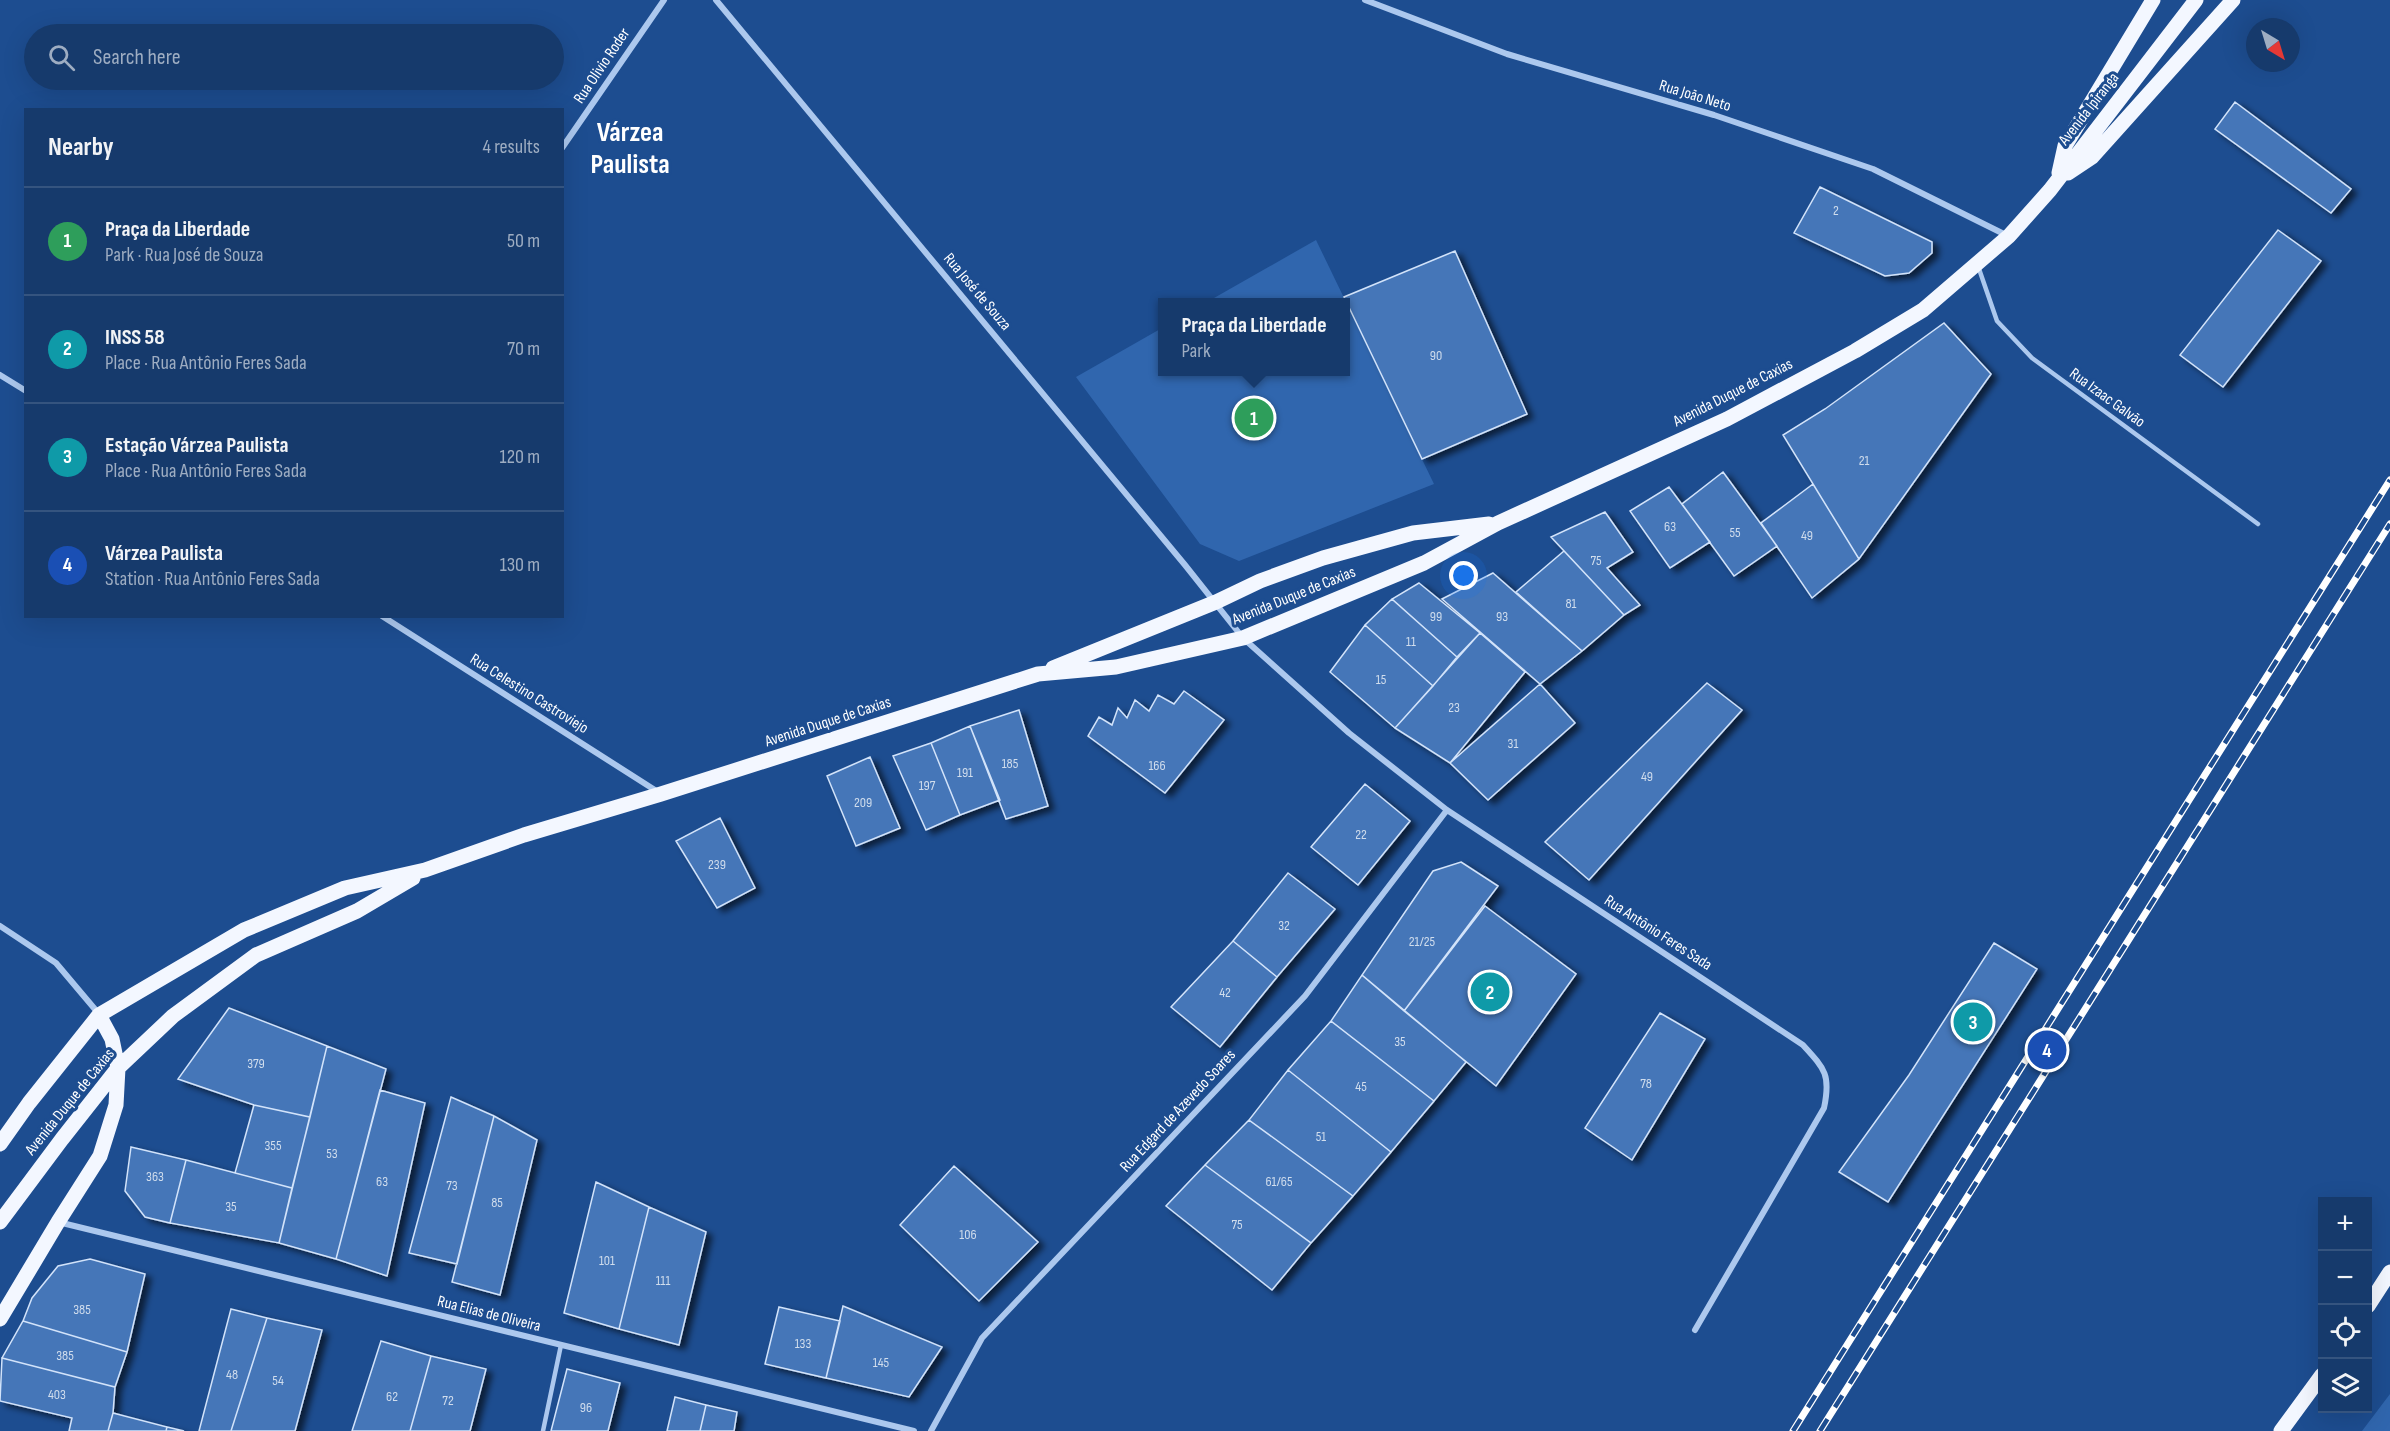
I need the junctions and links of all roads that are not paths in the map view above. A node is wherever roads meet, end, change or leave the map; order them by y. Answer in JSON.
{"nodes":[{"id":1,"x":664,"y":0,"type":"edge"},
{"id":2,"x":716,"y":0,"type":"edge"},
{"id":3,"x":1365,"y":0,"type":"edge"},
{"id":4,"x":2153,"y":0,"type":"edge"},
{"id":5,"x":2196,"y":0,"type":"edge"},
{"id":6,"x":2233,"y":0,"type":"edge"},
{"id":7,"x":564,"y":145,"type":"edge"},
{"id":8,"x":2058,"y":179,"type":"junction"},
{"id":9,"x":2009,"y":236,"type":"junction"},
{"id":10,"x":1977,"y":263,"type":"junction"},
{"id":11,"x":0,"y":375,"type":"edge"},
{"id":12,"x":24,"y":390,"type":"edge"},
{"id":13,"x":1498,"y":523,"type":"junction"},
{"id":14,"x":2258,"y":524,"type":"dead end"},
{"id":15,"x":1216,"y":602,"type":"junction"},
{"id":16,"x":385,"y":618,"type":"edge"},
{"id":17,"x":1243,"y":638,"type":"junction"},
{"id":18,"x":1038,"y":674,"type":"junction"},
{"id":19,"x":661,"y":794,"type":"junction"},
{"id":20,"x":1447,"y":810,"type":"junction"},
{"id":21,"x":425,"y":870,"type":"junction"},
{"id":22,"x":0,"y":926,"type":"edge"},
{"id":23,"x":99,"y":1015,"type":"junction"},
{"id":24,"x":118,"y":1068,"type":"junction"},
{"id":25,"x":0,"y":1143,"type":"edge"},
{"id":26,"x":0,"y":1222,"type":"edge"},
{"id":27,"x":58,"y":1222,"type":"junction"},
{"id":28,"x":2390,"y":1272,"type":"edge"},
{"id":29,"x":2368,"y":1305,"type":"edge"},
{"id":30,"x":0,"y":1319,"type":"edge"},
{"id":31,"x":1695,"y":1330,"type":"dead end"},
{"id":32,"x":561,"y":1345,"type":"junction"},
{"id":33,"x":2318,"y":1380,"type":"edge"},
{"id":34,"x":543,"y":1431,"type":"edge"},
{"id":35,"x":914,"y":1431,"type":"edge"},
{"id":36,"x":931,"y":1431,"type":"edge"},
{"id":37,"x":2281,"y":1431,"type":"edge"}],
"edges":[{"from":1,"to":7,"type":"street","name":"Rua Olivio Roder"},
{"from":2,"to":15,"type":"street","name":"Rua José de Souza"},
{"from":3,"to":9,"type":"street","name":"Rua João Neto"},
{"from":4,"to":8,"type":"main road"},
{"from":5,"to":8,"type":"main road","name":"Avenida Ipiranga"},
{"from":6,"to":8,"type":"main road"},
{"from":8,"to":9,"type":"main road","name":"Avenida Ipiranga"},
{"from":9,"to":10,"type":"main road","name":"Avenida Duque de Caxias"},
{"from":10,"to":13,"type":"main road","name":"Avenida Duque de Caxias"},
{"from":10,"to":14,"type":"lane","name":"Rua Izaac Galvão"},
{"from":11,"to":12,"type":"street"},
{"from":13,"to":15,"type":"main road"},
{"from":13,"to":17,"type":"main road","name":"Avenida Duque de Caxias"},
{"from":15,"to":17,"type":"street","name":"Rua José de Souza"},
{"from":15,"to":18,"type":"main road"},
{"from":16,"to":19,"type":"street","name":"Rua Celestino Castroviejo"},
{"from":17,"to":18,"type":"main road","name":"Avenida Duque de Caxias"},
{"from":17,"to":20,"type":"street","name":"Rua Antônio Feres Sada"},
{"from":18,"to":19,"type":"main road","name":"Avenida Duque de Caxias"},
{"from":19,"to":21,"type":"main road","name":"Avenida Duque de Caxias"},
{"from":20,"to":31,"type":"street","name":"Rua Antônio Feres Sada"},
{"from":20,"to":36,"type":"street","name":"Rua Edgard de Azevedo Soares"},
{"from":21,"to":23,"type":"main road","name":"Avenida Duque de Caxias"},
{"from":21,"to":24,"type":"main road","name":"Avenida Duque de Caxias"},
{"from":22,"to":23,"type":"street"},
{"from":23,"to":24,"type":"main road"},
{"from":23,"to":25,"type":"main road","name":"Avenida Duque de Caxias"},
{"from":24,"to":26,"type":"main road","name":"Avenida Duque de Caxias"},
{"from":24,"to":27,"type":"main road"},
{"from":27,"to":30,"type":"main road"},
{"from":27,"to":32,"type":"street","name":"Rua Elias de Oliveira"},
{"from":28,"to":29,"type":"main road"},
{"from":32,"to":34,"type":"lane"},
{"from":32,"to":35,"type":"street","name":"Rua Elias de Oliveira"},
{"from":33,"to":37,"type":"main road"}]}
